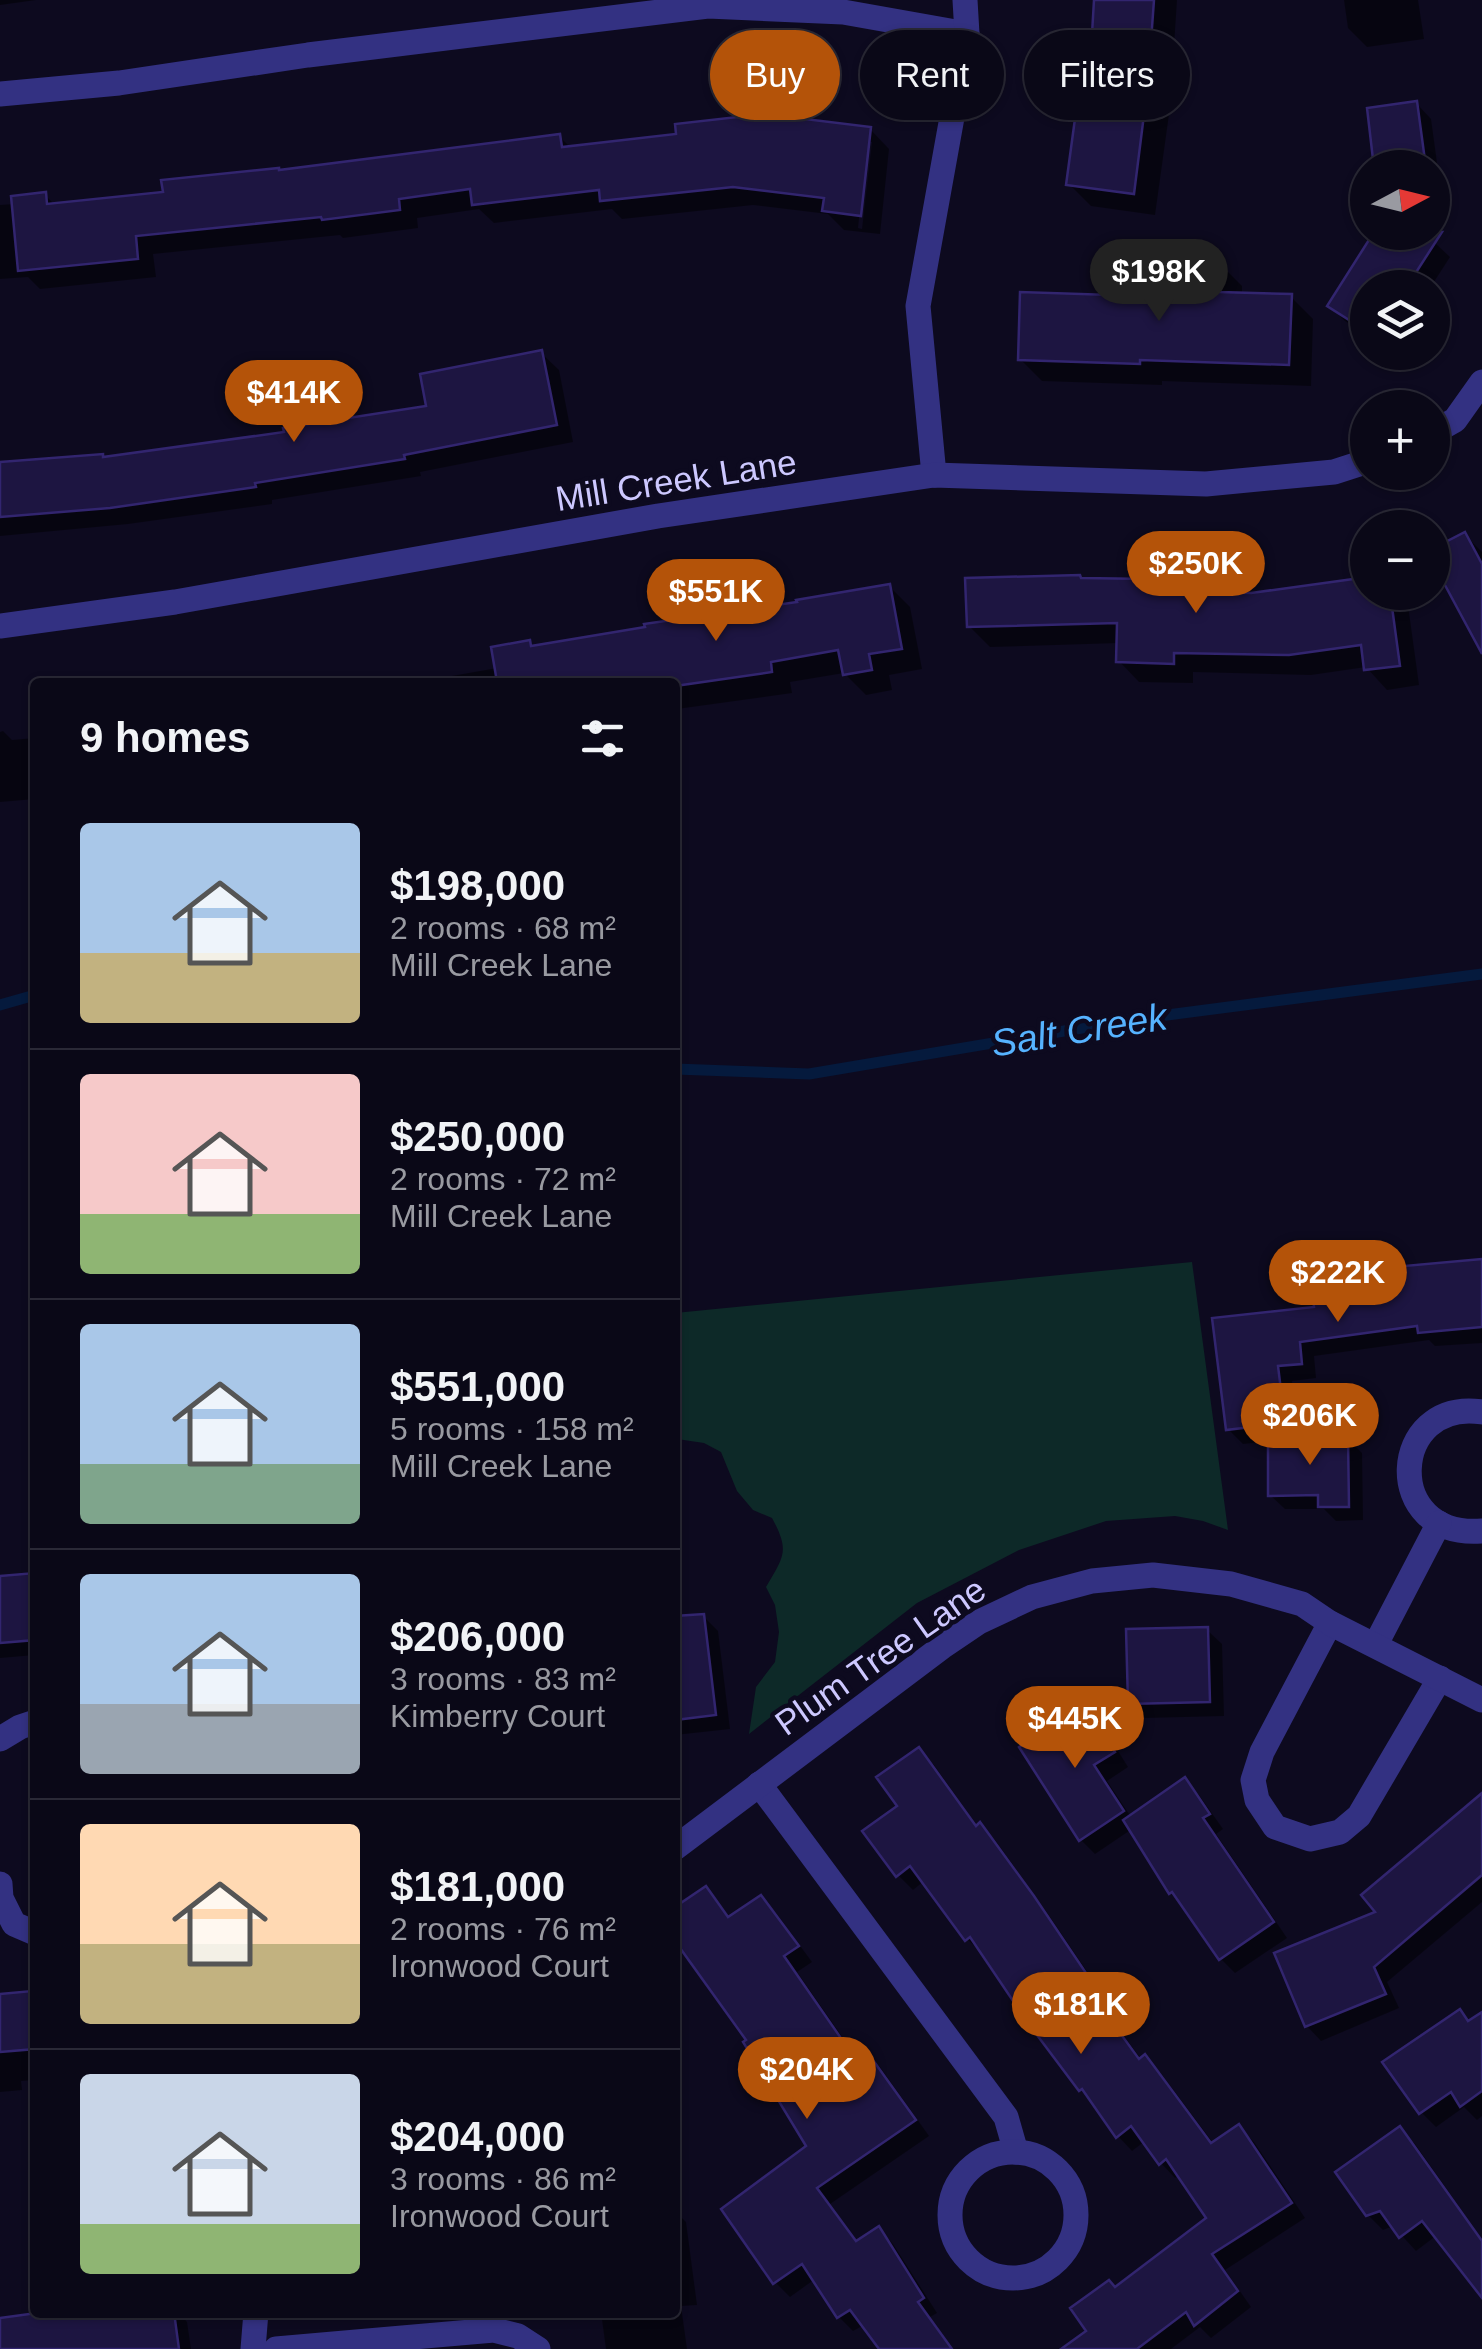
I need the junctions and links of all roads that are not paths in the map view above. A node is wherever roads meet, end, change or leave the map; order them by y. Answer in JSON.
{"nodes":[{"id":1,"x":964,"y":0,"type":"edge"},
{"id":2,"x":944,"y":30,"type":"edge"},
{"id":3,"x":967,"y":30,"type":"edge"},
{"id":4,"x":0,"y":94,"type":"edge"},
{"id":5,"x":952,"y":120,"type":"edge"},
{"id":6,"x":1482,"y":382,"type":"edge"},
{"id":7,"x":1450,"y":423,"type":"edge"},
{"id":8,"x":1350,"y":467,"type":"edge"},
{"id":9,"x":934,"y":475,"type":"junction"},
{"id":10,"x":0,"y":626,"type":"edge"},
{"id":11,"x":1482,"y":1412,"type":"edge"},
{"id":12,"x":1438,"y":1523,"type":"junction"},
{"id":13,"x":1482,"y":1532,"type":"edge"},
{"id":14,"x":1330,"y":1623,"type":"junction"},
{"id":15,"x":1376,"y":1644,"type":"junction"},
{"id":16,"x":1440,"y":1678,"type":"junction"},
{"id":17,"x":1482,"y":1700,"type":"edge"},
{"id":18,"x":30,"y":1724,"type":"edge"},
{"id":19,"x":0,"y":1739,"type":"edge"},
{"id":20,"x":759,"y":1784,"type":"junction"},
{"id":21,"x":680,"y":1844,"type":"edge"},
{"id":22,"x":0,"y":1884,"type":"edge"},
{"id":23,"x":30,"y":1931,"type":"edge"},
{"id":24,"x":1016,"y":2152,"type":"junction"},
{"id":25,"x":255,"y":2318,"type":"edge"},
{"id":26,"x":252,"y":2349,"type":"edge"},
{"id":27,"x":276,"y":2349,"type":"edge"},
{"id":28,"x":538,"y":2349,"type":"edge"}],
"edges":[{"from":1,"to":3,"type":"street"},
{"from":2,"to":4,"type":"street"},
{"from":5,"to":9,"type":"street"},
{"from":6,"to":7,"type":"street"},
{"from":8,"to":9,"type":"street","name":"Mill Creek Lane"},
{"from":9,"to":10,"type":"street","name":"Mill Creek Lane"},
{"from":11,"to":12,"type":"street"},
{"from":12,"to":13,"type":"street"},
{"from":12,"to":15,"type":"street"},
{"from":14,"to":15,"type":"street","name":"Plum Tree Lane"},
{"from":14,"to":16,"type":"street"},
{"from":14,"to":20,"type":"street","name":"Plum Tree Lane"},
{"from":15,"to":16,"type":"street","name":"Plum Tree Lane"},
{"from":16,"to":17,"type":"street","name":"Plum Tree Lane"},
{"from":18,"to":19,"type":"street"},
{"from":20,"to":21,"type":"street","name":"Plum Tree Lane"},
{"from":20,"to":24,"type":"street"},
{"from":22,"to":23,"type":"street"},
{"from":24,"to":24,"type":"street"},
{"from":25,"to":26,"type":"street"},
{"from":27,"to":28,"type":"street"}]}
